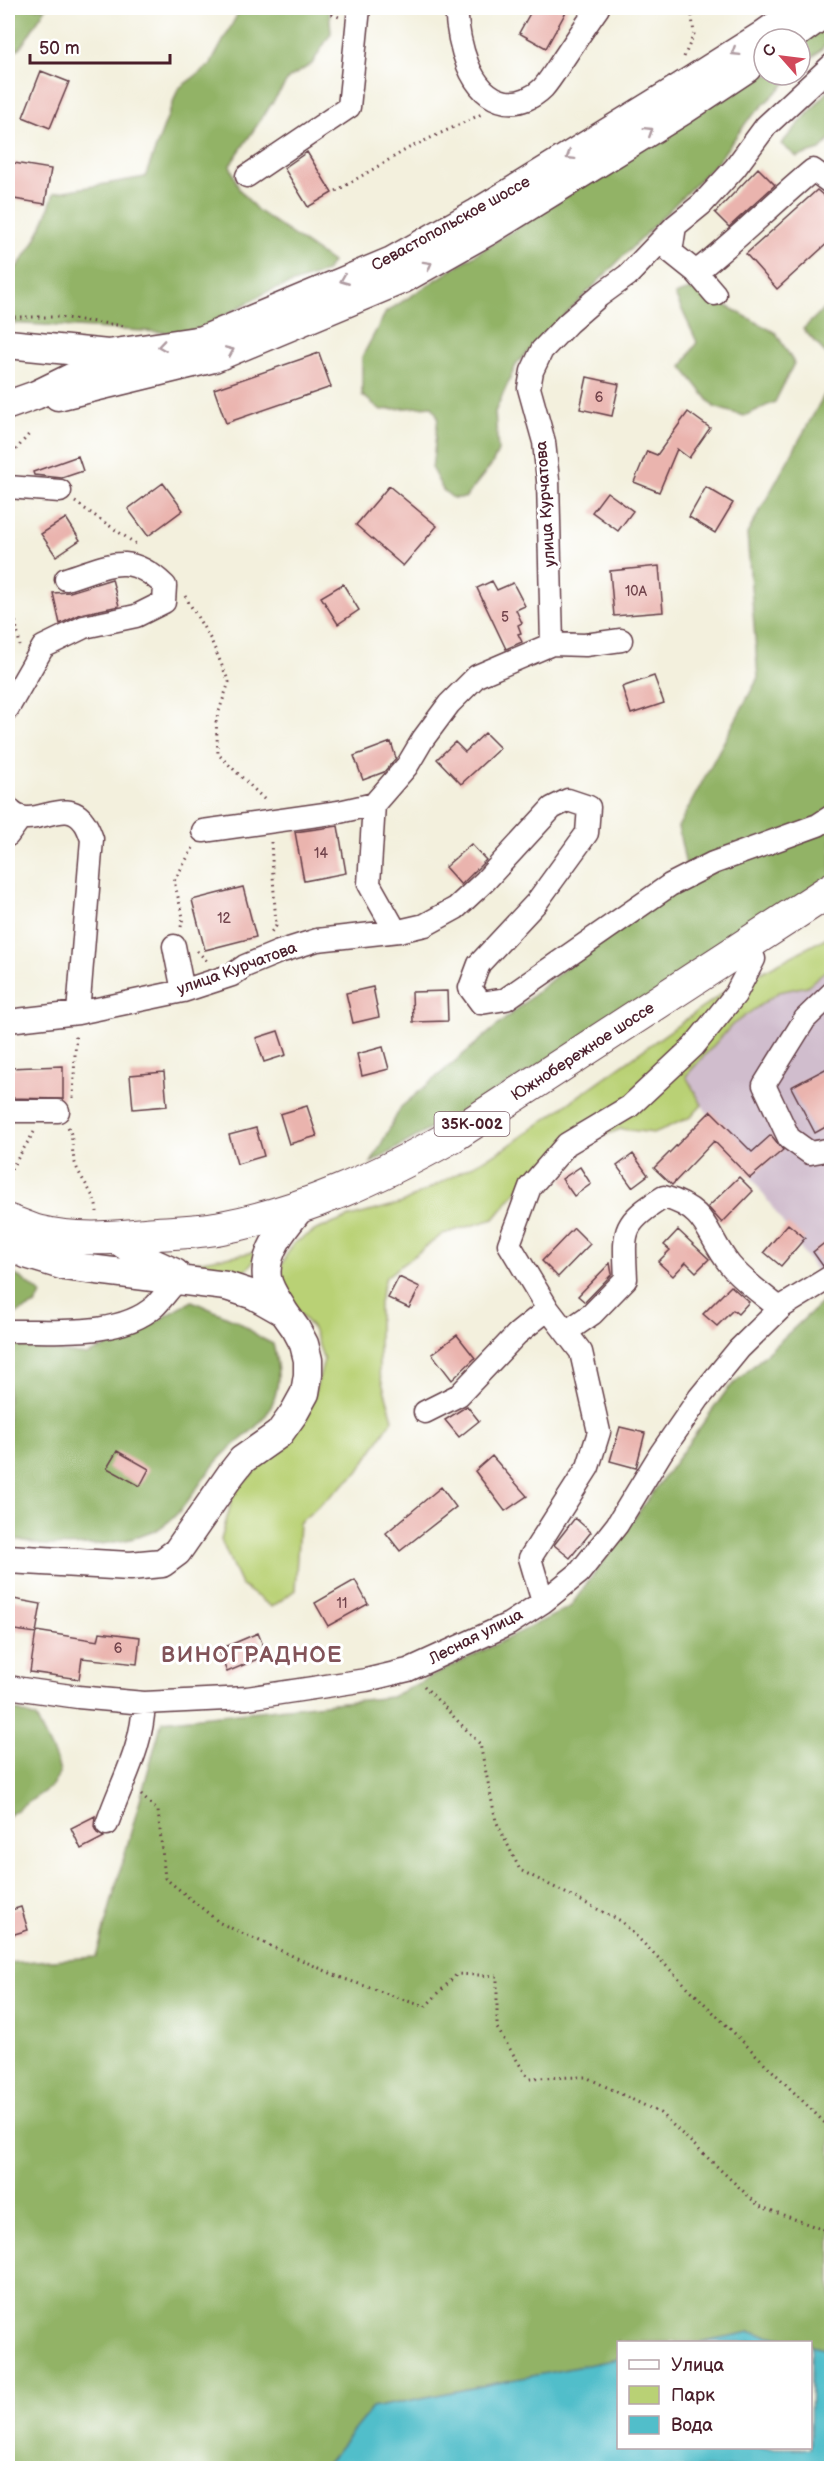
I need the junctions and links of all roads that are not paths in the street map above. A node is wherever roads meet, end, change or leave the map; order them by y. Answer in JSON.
{"nodes":[{"id":1,"x":359,"y":8,"type":"edge"},
{"id":2,"x":456,"y":8,"type":"edge"},
{"id":3,"x":598,"y":8,"type":"edge"},
{"id":4,"x":801,"y":8,"type":"edge"},
{"id":5,"x":831,"y":8,"type":"edge"},
{"id":6,"x":805,"y":27,"type":"edge"},
{"id":7,"x":752,"y":64,"type":"edge"},
{"id":8,"x":831,"y":65,"type":"edge"},
{"id":9,"x":247,"y":176,"type":"dead end"},
{"id":10,"x":831,"y":184,"type":"edge"},
{"id":11,"x":675,"y":226,"type":"junction"},
{"id":12,"x":696,"y":272,"type":"junction"},
{"id":13,"x":715,"y":294,"type":"dead end"},
{"id":14,"x":18,"y":345,"type":"edge"},
{"id":15,"x":108,"y":354,"type":"junction"},
{"id":16,"x":134,"y":379,"type":"junction"},
{"id":17,"x":41,"y":395,"type":"junction"},
{"id":18,"x":8,"y":405,"type":"edge"},
{"id":19,"x":8,"y":413,"type":"edge"},
{"id":20,"x":8,"y":487,"type":"edge"},
{"id":21,"x":60,"y":490,"type":"road end"},
{"id":22,"x":66,"y":579,"type":"dead end"},
{"id":23,"x":621,"y":640,"type":"dead end"},
{"id":24,"x":552,"y":644,"type":"junction"},
{"id":25,"x":14,"y":682,"type":"edge"},
{"id":26,"x":8,"y":708,"type":"edge"},
{"id":27,"x":374,"y":804,"type":"junction"},
{"id":28,"x":14,"y":813,"type":"edge"},
{"id":29,"x":831,"y":816,"type":"edge"},
{"id":30,"x":203,"y":831,"type":"road end"},
{"id":31,"x":8,"y":835,"type":"edge"},
{"id":32,"x":831,"y":889,"type":"edge"},
{"id":33,"x":831,"y":909,"type":"edge"},
{"id":34,"x":395,"y":930,"type":"junction"},
{"id":35,"x":174,"y":946,"type":"road end"},
{"id":36,"x":754,"y":959,"type":"junction"},
{"id":37,"x":183,"y":991,"type":"junction"},
{"id":38,"x":831,"y":993,"type":"edge"},
{"id":39,"x":78,"y":1013,"type":"junction"},
{"id":40,"x":8,"y":1021,"type":"edge"},
{"id":41,"x":8,"y":1111,"type":"edge"},
{"id":42,"x":52,"y":1111,"type":"road end"},
{"id":43,"x":831,"y":1149,"type":"edge"},
{"id":44,"x":291,"y":1219,"type":"junction"},
{"id":45,"x":8,"y":1221,"type":"edge"},
{"id":46,"x":8,"y":1244,"type":"edge"},
{"id":47,"x":126,"y":1247,"type":"junction"},
{"id":48,"x":831,"y":1276,"type":"edge"},
{"id":49,"x":188,"y":1282,"type":"junction"},
{"id":50,"x":548,"y":1309,"type":"junction"},
{"id":51,"x":780,"y":1309,"type":"junction"},
{"id":52,"x":284,"y":1312,"type":"junction"},
{"id":53,"x":8,"y":1331,"type":"edge"},
{"id":54,"x":566,"y":1332,"type":"junction"},
{"id":55,"x":425,"y":1412,"type":"dead end"},
{"id":56,"x":8,"y":1559,"type":"edge"},
{"id":57,"x":543,"y":1602,"type":"junction"},
{"id":58,"x":8,"y":1687,"type":"edge"},
{"id":59,"x":144,"y":1703,"type":"junction"},
{"id":60,"x":107,"y":1824,"type":"dead end"}],
"edges":[{"from":1,"to":9,"type":"street"},
{"from":2,"to":3,"type":"street"},
{"from":4,"to":15,"type":"main road","name":"Севастопольское шоссе","one_way":true},
{"from":5,"to":6,"type":"main road"},
{"from":16,"to":7,"type":"main road","name":"Севастопольское шоссе","one_way":true},
{"from":8,"to":11,"type":"street","name":"улица Курчатова"},
{"from":10,"to":12,"type":"street"},
{"from":11,"to":12,"type":"street"},
{"from":11,"to":24,"type":"street","name":"улица Курчатова"},
{"from":12,"to":13,"type":"street"},
{"from":14,"to":15,"type":"main road"},
{"from":14,"to":17,"type":"main road"},
{"from":15,"to":16,"type":"main road"},
{"from":15,"to":17,"type":"main road","name":"Севастопольское шоссе"},
{"from":16,"to":17,"type":"main road","name":"Севастопольское шоссе"},
{"from":17,"to":18,"type":"main road","name":"Севастопольское шоссе"},
{"from":17,"to":19,"type":"main road","name":"Севастопольское шоссе"},
{"from":20,"to":21,"type":"street"},
{"from":22,"to":25,"type":"street"},
{"from":23,"to":24,"type":"street"},
{"from":24,"to":27,"type":"street"},
{"from":25,"to":26,"type":"street"},
{"from":27,"to":30,"type":"street"},
{"from":27,"to":34,"type":"street"},
{"from":28,"to":31,"type":"street"},
{"from":28,"to":39,"type":"street"},
{"from":29,"to":34,"type":"street","name":"улица Курчатова"},
{"from":32,"to":44,"type":"highway","name":"Южнобережное шоссе","number":"35К-002"},
{"from":33,"to":36,"type":"highway","name":"Южнобережное шоссе","number":"35К-002"},
{"from":34,"to":37,"type":"street","name":"улица Курчатова"},
{"from":35,"to":37,"type":"street"},
{"from":36,"to":44,"type":"highway","name":"Южнобережное шоссе","number":"35К-002"},
{"from":36,"to":50,"type":"street"},
{"from":37,"to":39,"type":"street","name":"улица Курчатова"},
{"from":38,"to":43,"type":"street"},
{"from":39,"to":40,"type":"street","name":"улица Курчатова"},
{"from":41,"to":42,"type":"street"},
{"from":44,"to":47,"type":"highway","name":"Южнобережное шоссе","number":"35К-002"},
{"from":44,"to":52,"type":"main road"},
{"from":45,"to":47,"type":"highway","name":"Южнобережное шоссе","number":"35К-002"},
{"from":46,"to":47,"type":"highway","name":"Южнобережное шоссе"},
{"from":46,"to":49,"type":"main road"},
{"from":47,"to":49,"type":"main road"},
{"from":48,"to":51,"type":"street","name":"Лесная улица"},
{"from":49,"to":52,"type":"main road"},
{"from":49,"to":53,"type":"street"},
{"from":50,"to":54,"type":"street"},
{"from":50,"to":55,"type":"street"},
{"from":51,"to":54,"type":"street"},
{"from":51,"to":57,"type":"street","name":"Лесная улица"},
{"from":52,"to":56,"type":"main road"},
{"from":54,"to":57,"type":"street"},
{"from":57,"to":59,"type":"street","name":"Лесная улица"},
{"from":58,"to":59,"type":"street","name":"Лесная улица"},
{"from":59,"to":60,"type":"street"}]}
